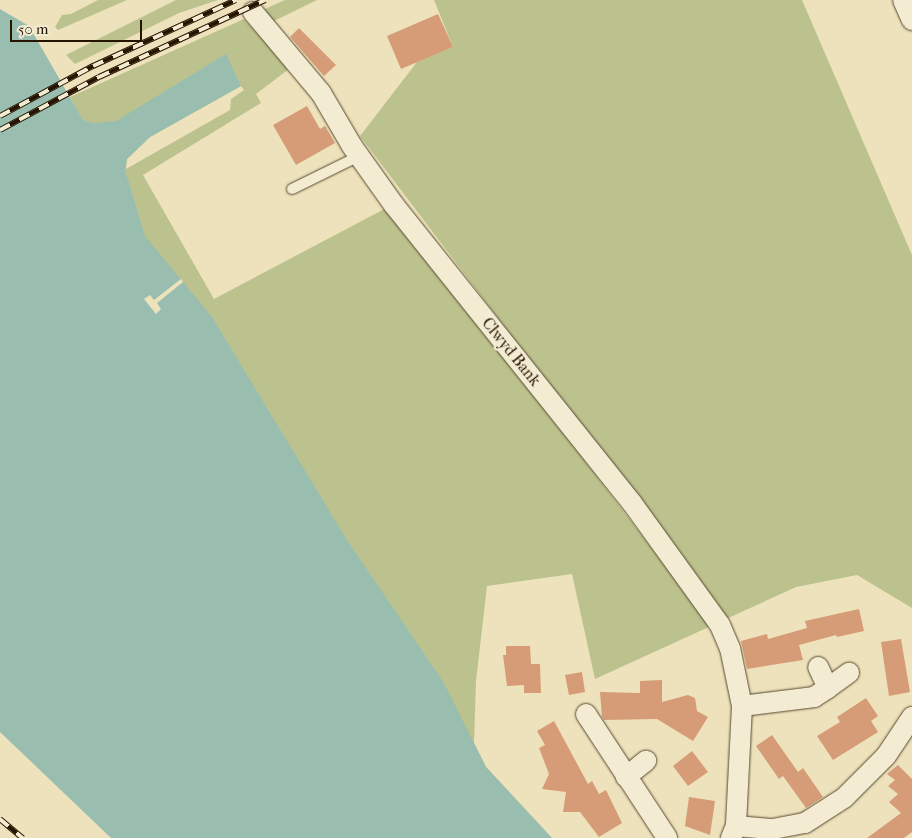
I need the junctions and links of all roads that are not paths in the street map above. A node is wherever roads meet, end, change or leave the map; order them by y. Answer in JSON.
{"nodes":[{"id":1,"x":903,"y":0,"type":"edge"},
{"id":2,"x":253,"y":12,"type":"dead end"},
{"id":3,"x":912,"y":20,"type":"edge"},
{"id":4,"x":359,"y":156,"type":"junction"},
{"id":5,"x":292,"y":189,"type":"dead end"},
{"id":6,"x":818,"y":667,"type":"dead end"},
{"id":7,"x":849,"y":672,"type":"dead end"},
{"id":8,"x":828,"y":688,"type":"junction"},
{"id":9,"x":742,"y":706,"type":"junction"},
{"id":10,"x":586,"y":714,"type":"dead end"},
{"id":11,"x":912,"y":717,"type":"edge"},
{"id":12,"x":646,"y":761,"type":"dead end"},
{"id":13,"x":626,"y":777,"type":"junction"},
{"id":14,"x":734,"y":832,"type":"edge"},
{"id":15,"x":667,"y":838,"type":"edge"}],
"edges":[{"from":1,"to":3,"type":"street"},
{"from":2,"to":4,"type":"street","name":"Clwyd Bank"},
{"from":4,"to":5,"type":"lane"},
{"from":4,"to":9,"type":"street","name":"Clwyd Bank"},
{"from":6,"to":8,"type":"street"},
{"from":7,"to":8,"type":"street"},
{"from":8,"to":9,"type":"street"},
{"from":9,"to":14,"type":"street","name":"Clwyd Bank"},
{"from":10,"to":13,"type":"street"},
{"from":11,"to":14,"type":"street"},
{"from":12,"to":13,"type":"street"},
{"from":13,"to":15,"type":"street"}]}
